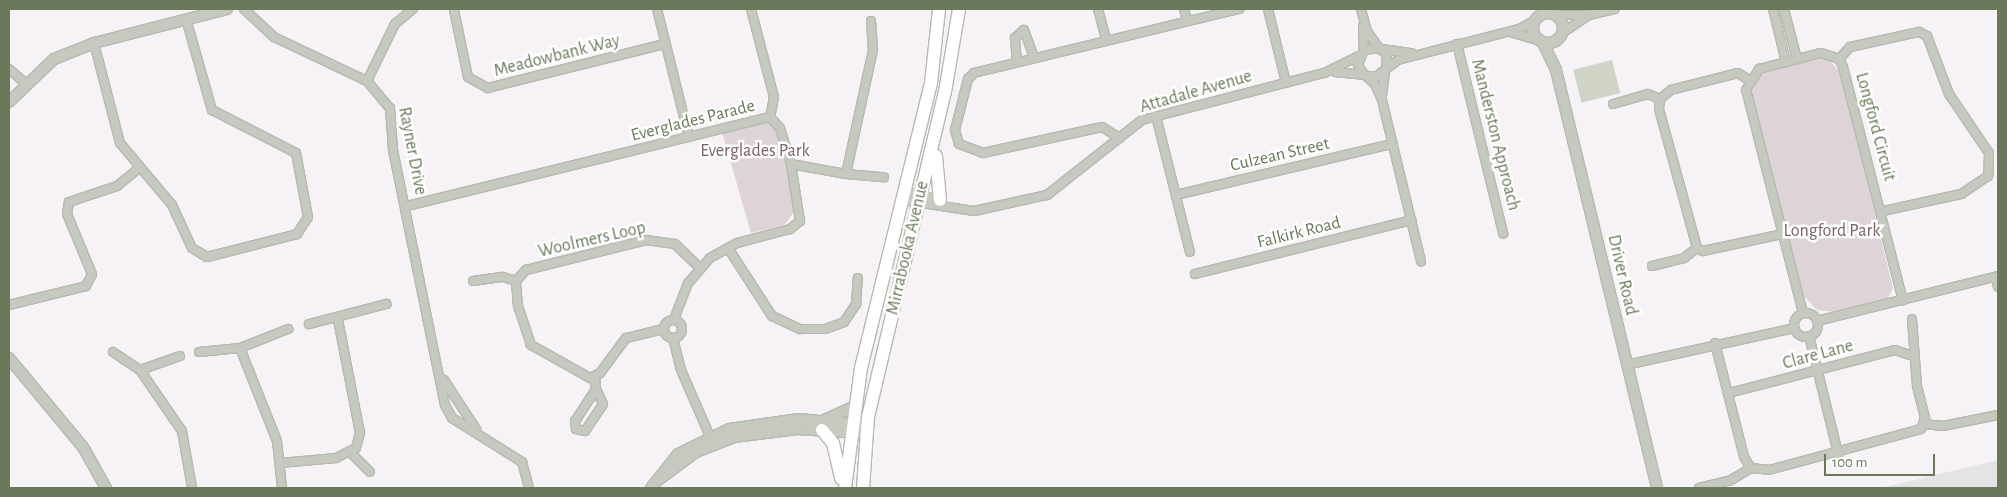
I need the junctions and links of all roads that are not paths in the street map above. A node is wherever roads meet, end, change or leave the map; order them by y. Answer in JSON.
{"nodes":[{"id":1,"x":227,"y":9,"type":"edge"},
{"id":2,"x":244,"y":9,"type":"edge"},
{"id":3,"x":413,"y":9,"type":"edge"},
{"id":4,"x":453,"y":9,"type":"edge"},
{"id":5,"x":657,"y":9,"type":"edge"},
{"id":6,"x":751,"y":9,"type":"edge"},
{"id":7,"x":940,"y":9,"type":"edge"},
{"id":8,"x":959,"y":9,"type":"edge"},
{"id":9,"x":1098,"y":9,"type":"edge"},
{"id":10,"x":1184,"y":9,"type":"edge"},
{"id":11,"x":1239,"y":9,"type":"edge"},
{"id":12,"x":1268,"y":9,"type":"edge"},
{"id":13,"x":1614,"y":9,"type":"edge"},
{"id":14,"x":1773,"y":9,"type":"edge"},
{"id":15,"x":1784,"y":9,"type":"edge"},
{"id":16,"x":1552,"y":12,"type":"edge"},
{"id":17,"x":1362,"y":13,"type":"edge"},
{"id":18,"x":1590,"y":15,"type":"junction"},
{"id":19,"x":1536,"y":16,"type":"edge"},
{"id":20,"x":1187,"y":20,"type":"junction"},
{"id":21,"x":187,"y":22,"type":"junction"},
{"id":22,"x":871,"y":22,"type":"dead end"},
{"id":23,"x":1503,"y":32,"type":"junction"},
{"id":24,"x":1561,"y":35,"type":"junction"},
{"id":25,"x":1106,"y":39,"type":"junction"},
{"id":26,"x":1540,"y":41,"type":"junction"},
{"id":27,"x":94,"y":43,"type":"junction"},
{"id":28,"x":665,"y":44,"type":"junction"},
{"id":29,"x":1457,"y":44,"type":"junction"},
{"id":30,"x":1380,"y":48,"type":"junction"},
{"id":31,"x":1361,"y":53,"type":"junction"},
{"id":32,"x":1419,"y":54,"type":"junction"},
{"id":33,"x":1034,"y":58,"type":"junction"},
{"id":34,"x":1797,"y":59,"type":"junction"},
{"id":35,"x":1839,"y":59,"type":"junction"},
{"id":36,"x":1017,"y":62,"type":"junction"},
{"id":37,"x":1786,"y":62,"type":"junction"},
{"id":38,"x":9,"y":69,"type":"edge"},
{"id":39,"x":1386,"y":70,"type":"junction"},
{"id":40,"x":1556,"y":70,"type":"junction"},
{"id":41,"x":1324,"y":73,"type":"junction"},
{"id":42,"x":1366,"y":76,"type":"junction"},
{"id":43,"x":1749,"y":80,"type":"junction"},
{"id":44,"x":367,"y":81,"type":"junction"},
{"id":45,"x":25,"y":83,"type":"junction"},
{"id":46,"x":1286,"y":83,"type":"junction"},
{"id":47,"x":1660,"y":99,"type":"junction"},
{"id":48,"x":1382,"y":100,"type":"junction"},
{"id":49,"x":9,"y":102,"type":"edge"},
{"id":50,"x":1613,"y":104,"type":"dead end"},
{"id":51,"x":1156,"y":116,"type":"junction"},
{"id":52,"x":770,"y":117,"type":"junction"},
{"id":53,"x":937,"y":124,"type":"junction"},
{"id":54,"x":689,"y":137,"type":"junction"},
{"id":55,"x":1120,"y":138,"type":"junction"},
{"id":56,"x":1392,"y":144,"type":"junction"},
{"id":57,"x":791,"y":164,"type":"junction"},
{"id":58,"x":138,"y":169,"type":"junction"},
{"id":59,"x":846,"y":174,"type":"junction"},
{"id":60,"x":884,"y":177,"type":"dead end"},
{"id":61,"x":903,"y":195,"type":"junction"},
{"id":62,"x":1176,"y":195,"type":"junction"},
{"id":63,"x":919,"y":200,"type":"junction"},
{"id":64,"x":940,"y":200,"type":"junction"},
{"id":65,"x":408,"y":206,"type":"junction"},
{"id":66,"x":952,"y":207,"type":"junction"},
{"id":67,"x":1883,"y":211,"type":"junction"},
{"id":68,"x":1411,"y":220,"type":"junction"},
{"id":69,"x":1503,"y":233,"type":"dead end"},
{"id":70,"x":1783,"y":234,"type":"junction"},
{"id":71,"x":728,"y":248,"type":"junction"},
{"id":72,"x":1697,"y":248,"type":"junction"},
{"id":73,"x":1190,"y":252,"type":"dead end"},
{"id":74,"x":1421,"y":261,"type":"dead end"},
{"id":75,"x":1652,"y":266,"type":"dead end"},
{"id":76,"x":699,"y":268,"type":"junction"},
{"id":77,"x":1195,"y":274,"type":"dead end"},
{"id":78,"x":1997,"y":277,"type":"edge"},
{"id":79,"x":858,"y":278,"type":"dead end"},
{"id":80,"x":473,"y":281,"type":"dead end"},
{"id":81,"x":516,"y":281,"type":"junction"},
{"id":82,"x":1998,"y":287,"type":"edge"},
{"id":83,"x":1904,"y":300,"type":"junction"},
{"id":84,"x":386,"y":304,"type":"dead end"},
{"id":85,"x":9,"y":305,"type":"edge"},
{"id":86,"x":1803,"y":313,"type":"junction"},
{"id":87,"x":674,"y":319,"type":"junction"},
{"id":88,"x":1912,"y":319,"type":"dead end"},
{"id":89,"x":338,"y":320,"type":"junction"},
{"id":90,"x":1817,"y":321,"type":"junction"},
{"id":91,"x":309,"y":324,"type":"dead end"},
{"id":92,"x":1794,"y":328,"type":"junction"},
{"id":93,"x":288,"y":329,"type":"dead end"},
{"id":94,"x":663,"y":329,"type":"junction"},
{"id":95,"x":1809,"y":336,"type":"junction"},
{"id":96,"x":673,"y":338,"type":"junction"},
{"id":97,"x":1715,"y":343,"type":"junction"},
{"id":98,"x":240,"y":348,"type":"junction"},
{"id":99,"x":113,"y":352,"type":"dead end"},
{"id":100,"x":199,"y":352,"type":"dead end"},
{"id":101,"x":180,"y":356,"type":"dead end"},
{"id":102,"x":1914,"y":357,"type":"junction"},
{"id":103,"x":9,"y":358,"type":"edge"},
{"id":104,"x":1626,"y":365,"type":"junction"},
{"id":105,"x":140,"y":370,"type":"junction"},
{"id":106,"x":1818,"y":370,"type":"junction"},
{"id":107,"x":442,"y":376,"type":"junction"},
{"id":108,"x":595,"y":376,"type":"junction"},
{"id":109,"x":596,"y":389,"type":"junction"},
{"id":110,"x":1729,"y":393,"type":"junction"},
{"id":111,"x":855,"y":406,"type":"junction"},
{"id":112,"x":1998,"y":415,"type":"edge"},
{"id":113,"x":1924,"y":424,"type":"junction"},
{"id":114,"x":821,"y":426,"type":"junction"},
{"id":115,"x":851,"y":428,"type":"junction"},
{"id":116,"x":866,"y":430,"type":"junction"},
{"id":117,"x":484,"y":438,"type":"junction"},
{"id":118,"x":712,"y":440,"type":"junction"},
{"id":119,"x":350,"y":452,"type":"junction"},
{"id":120,"x":1838,"y":453,"type":"junction"},
{"id":121,"x":280,"y":463,"type":"junction"},
{"id":122,"x":1751,"y":468,"type":"junction"},
{"id":123,"x":370,"y":472,"type":"dead end"},
{"id":124,"x":654,"y":484,"type":"edge"},
{"id":125,"x":106,"y":488,"type":"edge"},
{"id":126,"x":192,"y":488,"type":"edge"},
{"id":127,"x":282,"y":488,"type":"edge"},
{"id":128,"x":529,"y":488,"type":"edge"},
{"id":129,"x":844,"y":488,"type":"edge"},
{"id":130,"x":863,"y":488,"type":"edge"},
{"id":131,"x":1657,"y":488,"type":"edge"},
{"id":132,"x":1699,"y":488,"type":"edge"}],
"edges":[{"from":1,"to":21,"type":"street"},
{"from":2,"to":44,"type":"street","name":"Rayner Drive"},
{"from":3,"to":44,"type":"street"},
{"from":4,"to":28,"type":"street","name":"Meadowbank Way"},
{"from":5,"to":28,"type":"street"},
{"from":6,"to":52,"type":"street"},
{"from":7,"to":61,"type":"main road","name":"Mirrabooka Avenue"},
{"from":8,"to":53,"type":"main road","name":"Mirrabooka Avenue"},
{"from":9,"to":25,"type":"street"},
{"from":10,"to":20,"type":"street"},
{"from":11,"to":20,"type":"street"},
{"from":12,"to":46,"type":"street"},
{"from":13,"to":18,"type":"street"},
{"from":14,"to":37,"type":"street"},
{"from":15,"to":34,"type":"street"},
{"from":16,"to":18,"type":"street"},
{"from":16,"to":19,"type":"street"},
{"from":16,"to":24,"type":"street"},
{"from":17,"to":30,"type":"street"},
{"from":17,"to":31,"type":"street"},
{"from":18,"to":24,"type":"street"},
{"from":19,"to":23,"type":"street"},
{"from":19,"to":26,"type":"street","name":"Driver Road"},
{"from":20,"to":25,"type":"street"},
{"from":21,"to":27,"type":"street"},
{"from":21,"to":58,"type":"street"},
{"from":22,"to":59,"type":"street"},
{"from":23,"to":26,"type":"street"},
{"from":23,"to":29,"type":"street"},
{"from":24,"to":26,"type":"street"},
{"from":24,"to":40,"type":"street","name":"Driver Road"},
{"from":25,"to":33,"type":"street"},
{"from":26,"to":40,"type":"street","name":"Driver Road"},
{"from":27,"to":45,"type":"street"},
{"from":27,"to":58,"type":"street"},
{"from":28,"to":54,"type":"street"},
{"from":29,"to":32,"type":"street"},
{"from":29,"to":69,"type":"street","name":"Manderston Approach"},
{"from":30,"to":31,"type":"street"},
{"from":30,"to":32,"type":"street"},
{"from":30,"to":39,"type":"street"},
{"from":31,"to":41,"type":"street","name":"Attadale Avenue"},
{"from":31,"to":42,"type":"street"},
{"from":32,"to":39,"type":"street"},
{"from":33,"to":36,"type":"street"},
{"from":33,"to":36,"type":"street"},
{"from":34,"to":35,"type":"street","name":"Longford Circuit"},
{"from":34,"to":37,"type":"street","name":"Longford Circuit"},
{"from":35,"to":67,"type":"street","name":"Longford Circuit"},
{"from":35,"to":67,"type":"street"},
{"from":36,"to":55,"type":"street"},
{"from":37,"to":43,"type":"street","name":"Longford Circuit"},
{"from":38,"to":45,"type":"street"},
{"from":39,"to":42,"type":"street"},
{"from":39,"to":48,"type":"street"},
{"from":40,"to":104,"type":"street","name":"Driver Road"},
{"from":41,"to":42,"type":"street","name":"Attadale Avenue"},
{"from":41,"to":46,"type":"street","name":"Attadale Avenue"},
{"from":42,"to":48,"type":"street"},
{"from":43,"to":47,"type":"street"},
{"from":43,"to":70,"type":"street"},
{"from":44,"to":65,"type":"street","name":"Rayner Drive"},
{"from":45,"to":49,"type":"street"},
{"from":46,"to":51,"type":"street","name":"Attadale Avenue"},
{"from":47,"to":50,"type":"street"},
{"from":47,"to":72,"type":"street"},
{"from":48,"to":56,"type":"street"},
{"from":51,"to":55,"type":"street","name":"Attadale Avenue"},
{"from":51,"to":62,"type":"street"},
{"from":52,"to":54,"type":"street","name":"Everglades Parade"},
{"from":52,"to":57,"type":"street","name":"Everglades Parade"},
{"from":53,"to":63,"type":"main road","name":"Mirrabooka Avenue"},
{"from":53,"to":64,"type":"main road"},
{"from":54,"to":65,"type":"street","name":"Everglades Parade"},
{"from":55,"to":66,"type":"street","name":"Attadale Avenue"},
{"from":56,"to":62,"type":"street","name":"Culzean Street"},
{"from":56,"to":68,"type":"street"},
{"from":57,"to":59,"type":"street"},
{"from":57,"to":71,"type":"street","name":"Everglades Parade"},
{"from":58,"to":85,"type":"street"},
{"from":59,"to":60,"type":"street"},
{"from":61,"to":63,"type":"street","name":"Attadale Avenue"},
{"from":61,"to":111,"type":"main road","name":"Mirrabooka Avenue"},
{"from":62,"to":73,"type":"street"},
{"from":63,"to":64,"type":"street","name":"Attadale Avenue"},
{"from":63,"to":66,"type":"street","name":"Attadale Avenue"},
{"from":63,"to":116,"type":"main road","name":"Mirrabooka Avenue"},
{"from":64,"to":66,"type":"street","name":"Attadale Avenue"},
{"from":65,"to":107,"type":"street","name":"Rayner Drive"},
{"from":67,"to":83,"type":"street","name":"Longford Circuit"},
{"from":68,"to":74,"type":"street"},
{"from":68,"to":77,"type":"street","name":"Falkirk Road"},
{"from":70,"to":72,"type":"street"},
{"from":70,"to":86,"type":"street"},
{"from":71,"to":76,"type":"street","name":"Everglades Parade"},
{"from":71,"to":79,"type":"street"},
{"from":72,"to":75,"type":"street"},
{"from":76,"to":81,"type":"street","name":"Woolmers Loop"},
{"from":76,"to":87,"type":"street","name":"Everglades Parade"},
{"from":78,"to":82,"type":"street"},
{"from":78,"to":83,"type":"street"},
{"from":80,"to":81,"type":"street"},
{"from":81,"to":108,"type":"street"},
{"from":83,"to":90,"type":"street"},
{"from":84,"to":89,"type":"street"},
{"from":86,"to":90,"type":"street"},
{"from":86,"to":92,"type":"street"},
{"from":87,"to":94,"type":"street"},
{"from":87,"to":96,"type":"street"},
{"from":88,"to":102,"type":"street"},
{"from":89,"to":91,"type":"street"},
{"from":89,"to":119,"type":"street"},
{"from":90,"to":95,"type":"street"},
{"from":92,"to":95,"type":"street"},
{"from":92,"to":97,"type":"street"},
{"from":93,"to":98,"type":"street"},
{"from":94,"to":96,"type":"street"},
{"from":94,"to":108,"type":"street"},
{"from":95,"to":106,"type":"street"},
{"from":96,"to":118,"type":"street"},
{"from":97,"to":104,"type":"street"},
{"from":97,"to":110,"type":"street"},
{"from":98,"to":100,"type":"street"},
{"from":98,"to":121,"type":"street"},
{"from":99,"to":105,"type":"street"},
{"from":101,"to":105,"type":"street"},
{"from":102,"to":106,"type":"street","name":"Clare Lane"},
{"from":102,"to":113,"type":"street"},
{"from":103,"to":125,"type":"street"},
{"from":104,"to":131,"type":"street","name":"Driver Road"},
{"from":105,"to":126,"type":"street"},
{"from":106,"to":110,"type":"street","name":"Clare Lane"},
{"from":106,"to":120,"type":"street"},
{"from":107,"to":117,"type":"street","name":"Rayner Drive"},
{"from":107,"to":117,"type":"street","name":"Rayner Drive"},
{"from":108,"to":109,"type":"street"},
{"from":109,"to":109,"type":"street"},
{"from":110,"to":122,"type":"street"},
{"from":111,"to":114,"type":"street"},
{"from":111,"to":115,"type":"main road","name":"Mirrabooka Avenue"},
{"from":112,"to":113,"type":"street"},
{"from":113,"to":120,"type":"street"},
{"from":114,"to":115,"type":"street"},
{"from":114,"to":118,"type":"street"},
{"from":114,"to":129,"type":"main road"},
{"from":115,"to":116,"type":"street"},
{"from":115,"to":129,"type":"main road","name":"Mirrabooka Avenue"},
{"from":116,"to":130,"type":"main road","name":"Mirrabooka Avenue"},
{"from":117,"to":128,"type":"street","name":"Rayner Drive"},
{"from":118,"to":124,"type":"street"},
{"from":119,"to":121,"type":"street"},
{"from":119,"to":123,"type":"street"},
{"from":120,"to":122,"type":"street"},
{"from":121,"to":127,"type":"street"},
{"from":122,"to":132,"type":"street"}]}
